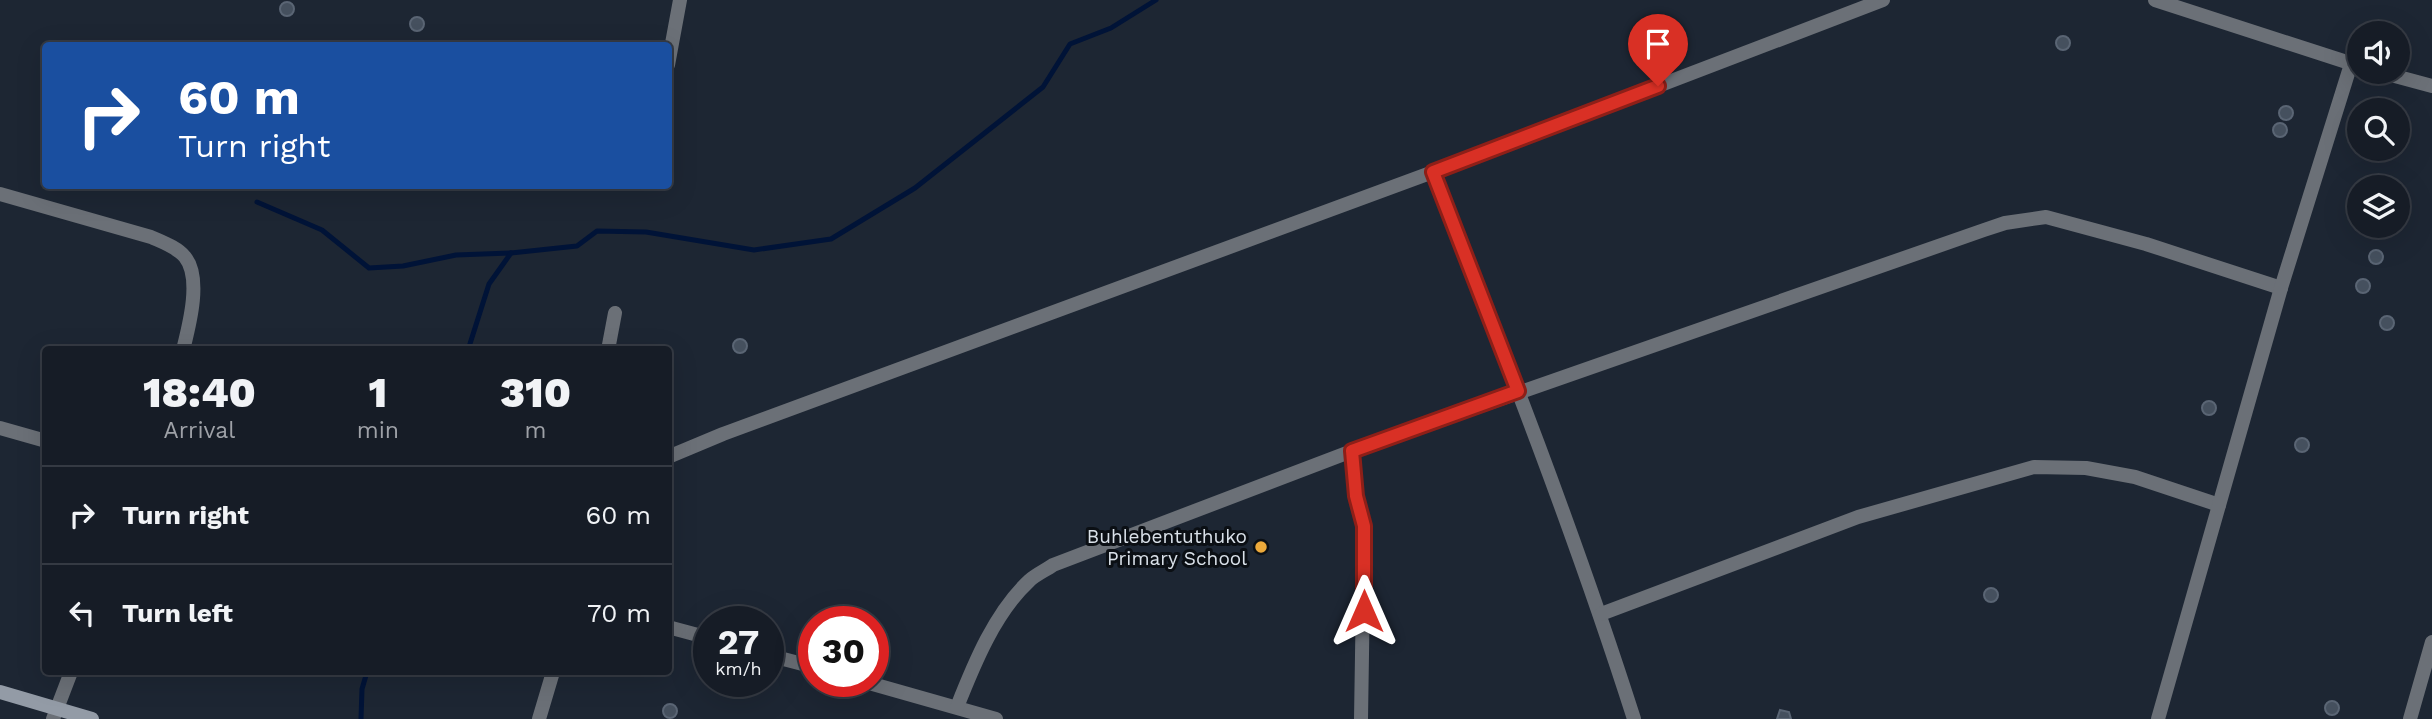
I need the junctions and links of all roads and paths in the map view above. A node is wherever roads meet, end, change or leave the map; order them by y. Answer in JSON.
{"nodes":[{"id":1,"x":680,"y":0,"type":"edge"},
{"id":2,"x":1883,"y":0,"type":"edge"},
{"id":3,"x":2155,"y":0,"type":"edge"},
{"id":4,"x":672,"y":43,"type":"edge"},
{"id":5,"x":2347,"y":62,"type":"edge"},
{"id":6,"x":2410,"y":80,"type":"edge"},
{"id":7,"x":2349,"y":84,"type":"edge"},
{"id":8,"x":2432,"y":86,"type":"edge"},
{"id":9,"x":1433,"y":172,"type":"junction"},
{"id":10,"x":0,"y":194,"type":"edge"},
{"id":11,"x":2281,"y":288,"type":"junction"},
{"id":12,"x":615,"y":313,"type":"dead end"},
{"id":13,"x":184,"y":346,"type":"edge"},
{"id":14,"x":609,"y":346,"type":"edge"},
{"id":15,"x":1518,"y":391,"type":"junction"},
{"id":16,"x":0,"y":428,"type":"edge"},
{"id":17,"x":42,"y":439,"type":"edge"},
{"id":18,"x":1352,"y":451,"type":"junction"},
{"id":19,"x":672,"y":455,"type":"edge"},
{"id":20,"x":2219,"y":505,"type":"junction"},
{"id":21,"x":1601,"y":614,"type":"junction"},
{"id":22,"x":672,"y":628,"type":"edge"},
{"id":23,"x":693,"y":634,"type":"edge"},
{"id":24,"x":2432,"y":642,"type":"edge"},
{"id":25,"x":70,"y":675,"type":"edge"},
{"id":26,"x":552,"y":675,"type":"edge"},
{"id":27,"x":889,"y":688,"type":"edge"},
{"id":28,"x":0,"y":692,"type":"edge"},
{"id":29,"x":957,"y":707,"type":"junction"},
{"id":30,"x":55,"y":714,"type":"edge"},
{"id":31,"x":92,"y":719,"type":"edge"},
{"id":32,"x":539,"y":719,"type":"edge"},
{"id":33,"x":996,"y":719,"type":"edge"},
{"id":34,"x":1361,"y":719,"type":"edge"},
{"id":35,"x":1634,"y":719,"type":"edge"},
{"id":36,"x":2158,"y":719,"type":"edge"},
{"id":37,"x":2410,"y":719,"type":"edge"}],
"edges":[{"from":1,"to":4,"type":"street"},
{"from":2,"to":9,"type":"street"},
{"from":3,"to":5,"type":"street"},
{"from":6,"to":8,"type":"street"},
{"from":7,"to":11,"type":"street"},
{"from":9,"to":15,"type":"street"},
{"from":9,"to":19,"type":"street"},
{"from":10,"to":13,"type":"street"},
{"from":11,"to":15,"type":"street"},
{"from":11,"to":20,"type":"street"},
{"from":12,"to":14,"type":"street"},
{"from":15,"to":18,"type":"street"},
{"from":15,"to":21,"type":"street"},
{"from":16,"to":17,"type":"street"},
{"from":18,"to":29,"type":"street"},
{"from":18,"to":34,"type":"street"},
{"from":20,"to":21,"type":"street"},
{"from":20,"to":36,"type":"street"},
{"from":21,"to":35,"type":"street"},
{"from":22,"to":23,"type":"street"},
{"from":24,"to":37,"type":"street"},
{"from":25,"to":30,"type":"street"},
{"from":26,"to":32,"type":"street"},
{"from":27,"to":29,"type":"street"},
{"from":28,"to":30,"type":"street"},
{"from":29,"to":33,"type":"street"},
{"from":30,"to":31,"type":"street"}]}
